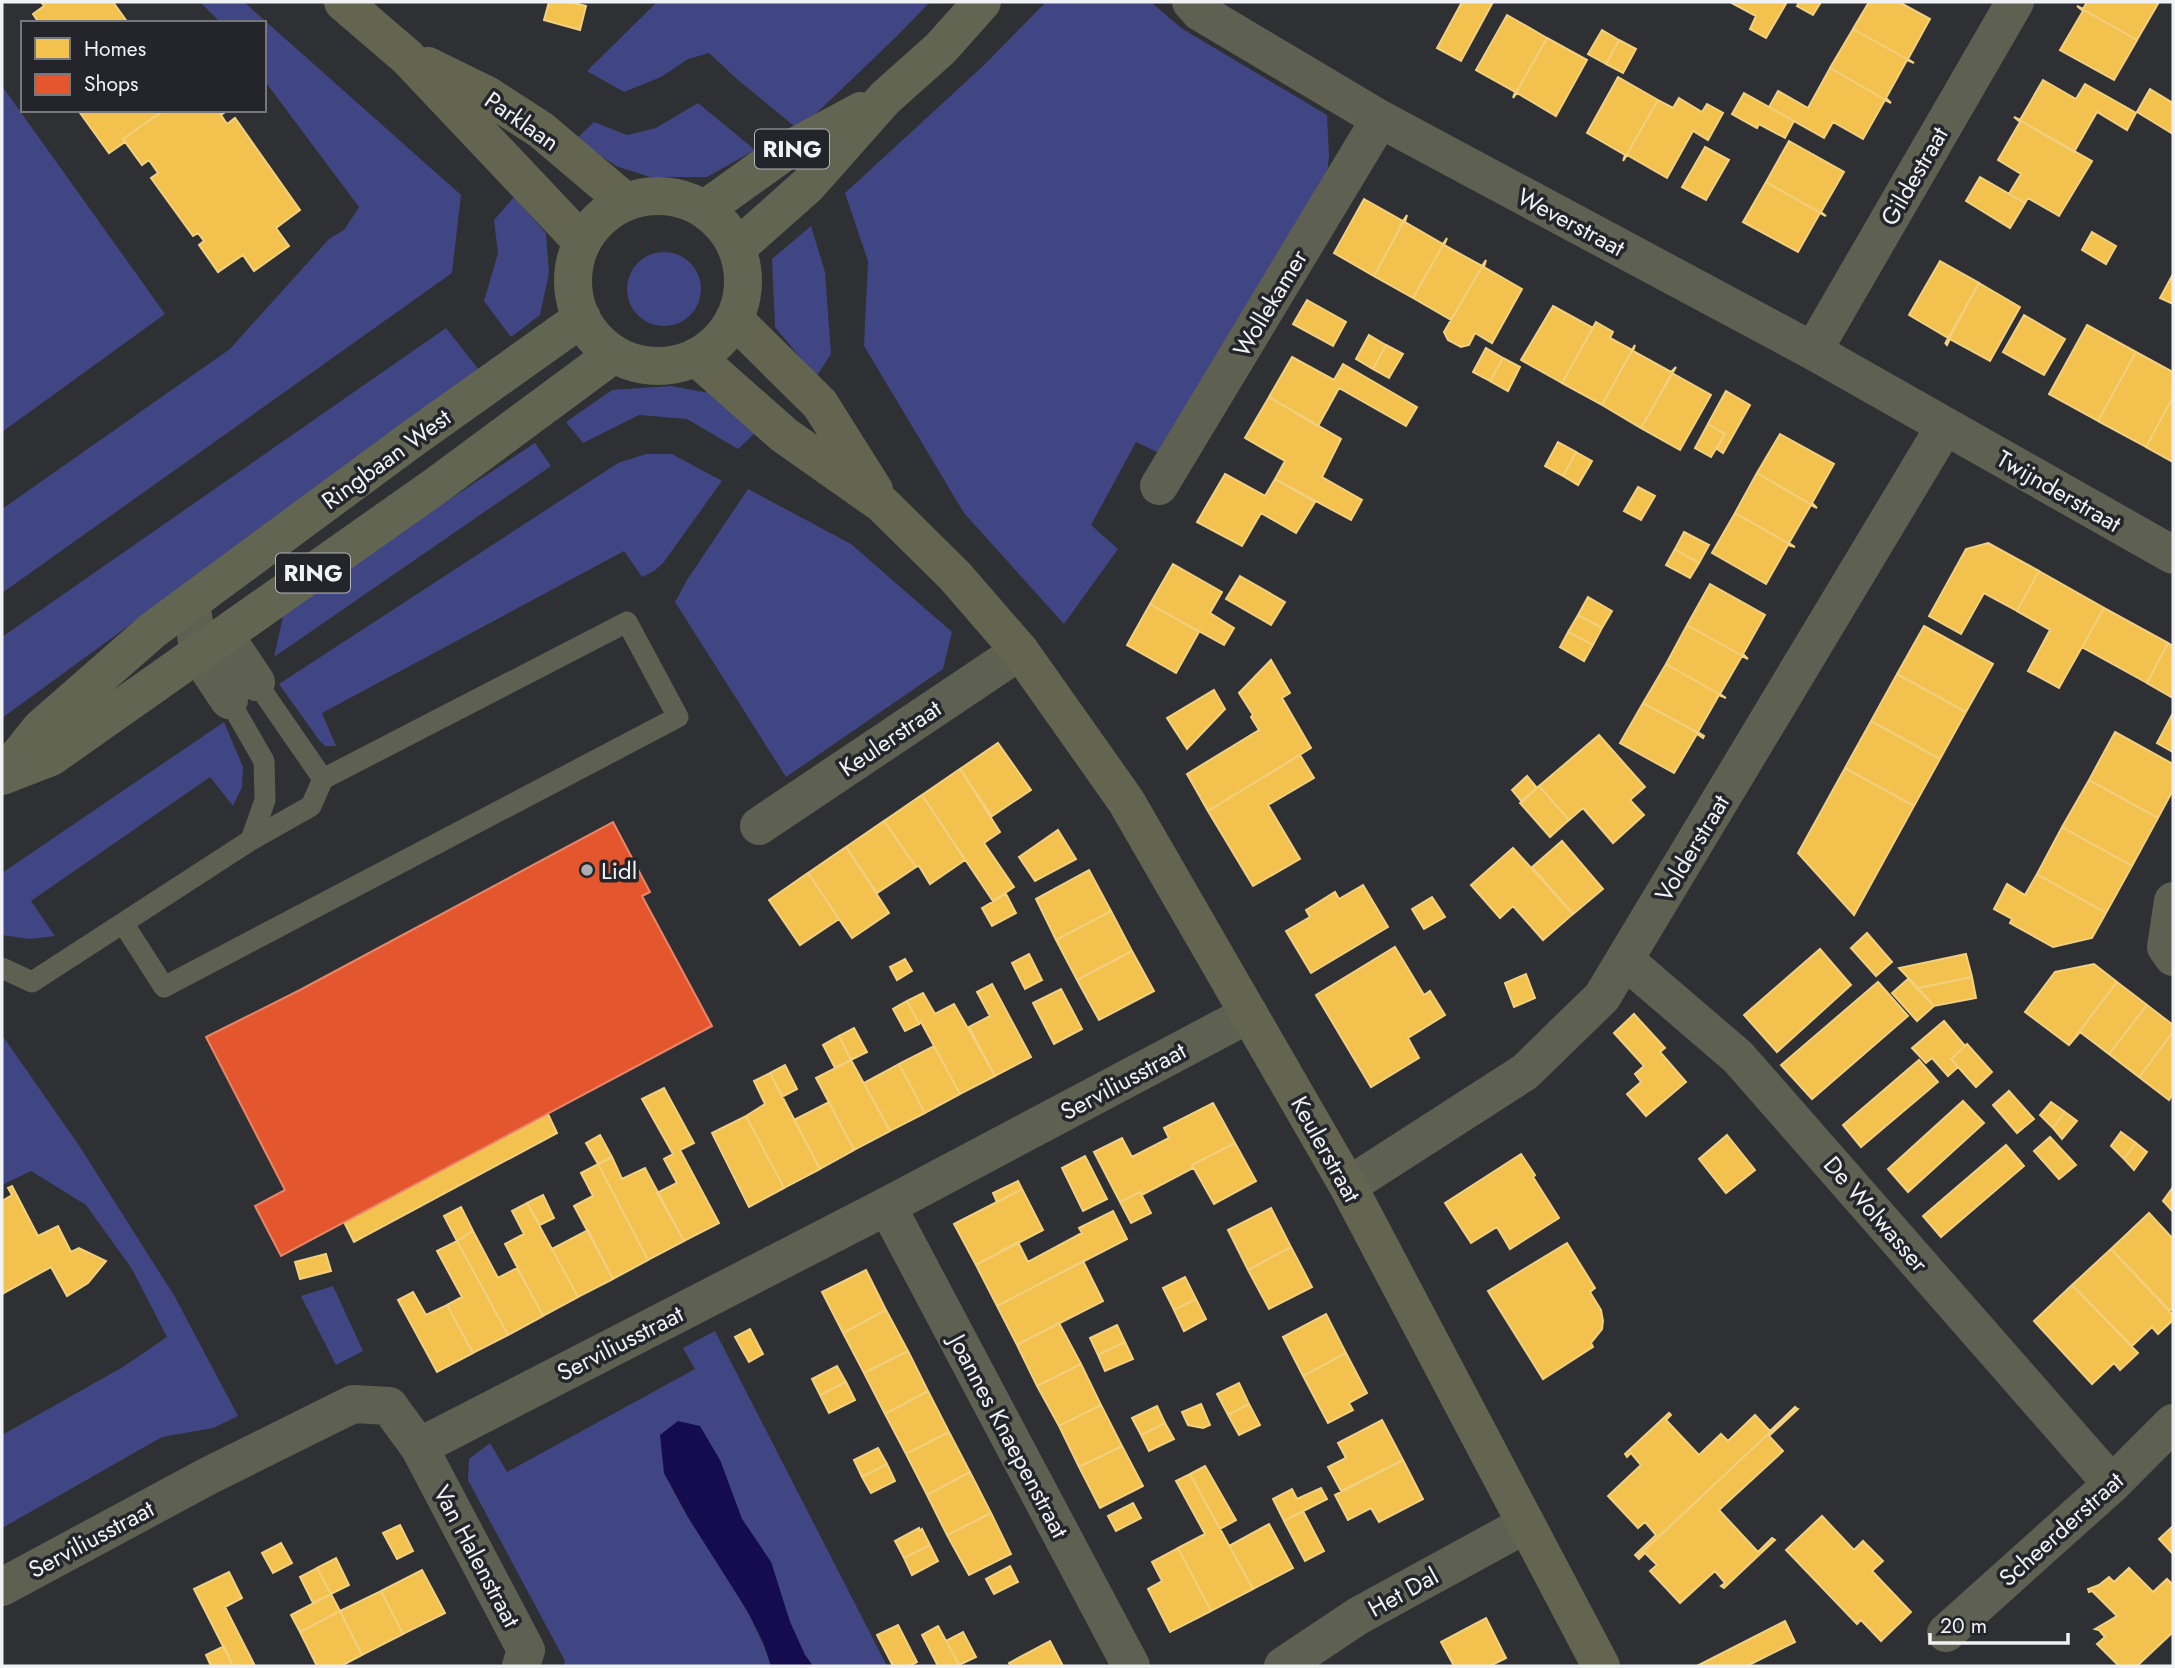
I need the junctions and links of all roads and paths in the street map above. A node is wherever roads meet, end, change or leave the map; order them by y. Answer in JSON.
{"nodes":[{"id":1,"x":343,"y":2,"type":"edge"},
{"id":2,"x":982,"y":2,"type":"edge"},
{"id":3,"x":2015,"y":2,"type":"edge"},
{"id":4,"x":1196,"y":7,"type":"edge"},
{"id":5,"x":407,"y":57,"type":"junction"},
{"id":6,"x":885,"y":98,"type":"junction"},
{"id":7,"x":1380,"y":119,"type":"junction"},
{"id":8,"x":626,"y":202,"type":"junction"},
{"id":9,"x":705,"y":209,"type":"junction"},
{"id":10,"x":582,"y":242,"type":"junction"},
{"id":11,"x":737,"y":248,"type":"junction"},
{"id":12,"x":582,"y":318,"type":"junction"},
{"id":13,"x":734,"y":319,"type":"junction"},
{"id":14,"x":1813,"y":351,"type":"junction"},
{"id":15,"x":614,"y":354,"type":"junction"},
{"id":16,"x":696,"y":357,"type":"junction"},
{"id":17,"x":1945,"y":426,"type":"junction"},
{"id":18,"x":1159,"y":486,"type":"dead end"},
{"id":19,"x":882,"y":504,"type":"junction"},
{"id":20,"x":2173,"y":555,"type":"edge"},
{"id":21,"x":191,"y":602,"type":"junction"},
{"id":22,"x":212,"y":645,"type":"junction"},
{"id":23,"x":1020,"y":651,"type":"junction"},
{"id":24,"x":243,"y":691,"type":"junction"},
{"id":25,"x":2,"y":776,"type":"edge"},
{"id":26,"x":323,"y":779,"type":"junction"},
{"id":27,"x":760,"y":826,"type":"dead end"},
{"id":28,"x":251,"y":840,"type":"junction"},
{"id":29,"x":2173,"y":901,"type":"edge"},
{"id":30,"x":123,"y":923,"type":"junction"},
{"id":31,"x":2173,"y":957,"type":"edge"},
{"id":32,"x":1625,"y":960,"type":"junction"},
{"id":33,"x":2,"y":968,"type":"edge"},
{"id":34,"x":1249,"y":1014,"type":"junction"},
{"id":35,"x":1348,"y":1186,"type":"junction"},
{"id":36,"x":887,"y":1206,"type":"junction"},
{"id":37,"x":2173,"y":1423,"type":"edge"},
{"id":38,"x":419,"y":1447,"type":"junction"},
{"id":39,"x":2112,"y":1484,"type":"junction"},
{"id":40,"x":1526,"y":1524,"type":"junction"},
{"id":41,"x":2,"y":1587,"type":"edge"},
{"id":42,"x":1946,"y":1633,"type":"dead end"},
{"id":43,"x":521,"y":1666,"type":"edge"},
{"id":44,"x":1132,"y":1666,"type":"edge"},
{"id":45,"x":1283,"y":1666,"type":"edge"},
{"id":46,"x":1601,"y":1666,"type":"edge"}],
"edges":[{"from":1,"to":5,"type":"street","name":"Parklaan"},
{"from":2,"to":6,"type":"main road","number":"RING"},
{"from":3,"to":14,"type":"street","name":"Gildestraat"},
{"from":4,"to":7,"type":"street","name":"Weverstraat"},
{"from":5,"to":8,"type":"street","name":"Parklaan"},
{"from":5,"to":10,"type":"street","name":"Parklaan"},
{"from":6,"to":9,"type":"main road","number":"RING"},
{"from":6,"to":11,"type":"main road","number":"RING"},
{"from":7,"to":14,"type":"street","name":"Weverstraat"},
{"from":7,"to":18,"type":"street","name":"Wollekamer"},
{"from":8,"to":9,"type":"main road"},
{"from":8,"to":10,"type":"main road"},
{"from":9,"to":11,"type":"main road"},
{"from":10,"to":12,"type":"main road"},
{"from":11,"to":13,"type":"main road"},
{"from":12,"to":15,"type":"main road"},
{"from":12,"to":21,"type":"main road","name":"Ringbaan West","number":"RING"},
{"from":13,"to":16,"type":"main road"},
{"from":13,"to":19,"type":"street","name":"Keulerstraat"},
{"from":14,"to":17,"type":"street","name":"Weverstraat"},
{"from":15,"to":16,"type":"main road"},
{"from":15,"to":22,"type":"main road","name":"Ringbaan West","number":"RING"},
{"from":16,"to":19,"type":"street","name":"Keulerstraat"},
{"from":17,"to":20,"type":"street","name":"Twijnderstraat"},
{"from":17,"to":32,"type":"street","name":"Volderstraat"},
{"from":19,"to":23,"type":"street","name":"Keulerstraat"},
{"from":21,"to":22,"type":"street"},
{"from":21,"to":25,"type":"main road","name":"Ringbaan West","number":"RING"},
{"from":22,"to":24,"type":"street"},
{"from":22,"to":25,"type":"main road","name":"Ringbaan West","number":"RING"},
{"from":23,"to":27,"type":"street","name":"Keulerstraat"},
{"from":23,"to":34,"type":"street","name":"Keulerstraat"},
{"from":24,"to":26,"type":"lane"},
{"from":24,"to":28,"type":"lane"},
{"from":26,"to":28,"type":"lane"},
{"from":26,"to":30,"type":"lane"},
{"from":28,"to":30,"type":"lane"},
{"from":29,"to":31,"type":"street"},
{"from":30,"to":33,"type":"lane"},
{"from":32,"to":35,"type":"street","name":"Volderstraat"},
{"from":32,"to":39,"type":"street","name":"De Wolwasser"},
{"from":34,"to":35,"type":"street","name":"Keulerstraat"},
{"from":34,"to":36,"type":"street","name":"Serviliusstraat"},
{"from":35,"to":40,"type":"street","name":"Keulerstraat"},
{"from":36,"to":38,"type":"street","name":"Serviliusstraat"},
{"from":36,"to":44,"type":"street","name":"Joannes Knaepenstraat"},
{"from":37,"to":39,"type":"street","name":"Scheerderstraat"},
{"from":38,"to":41,"type":"street","name":"Serviliusstraat"},
{"from":38,"to":43,"type":"street","name":"Van Halenstraat"},
{"from":39,"to":42,"type":"street","name":"Scheerderstraat"},
{"from":40,"to":45,"type":"street","name":"Het Dal"},
{"from":40,"to":46,"type":"street","name":"Keulerstraat"}]}
